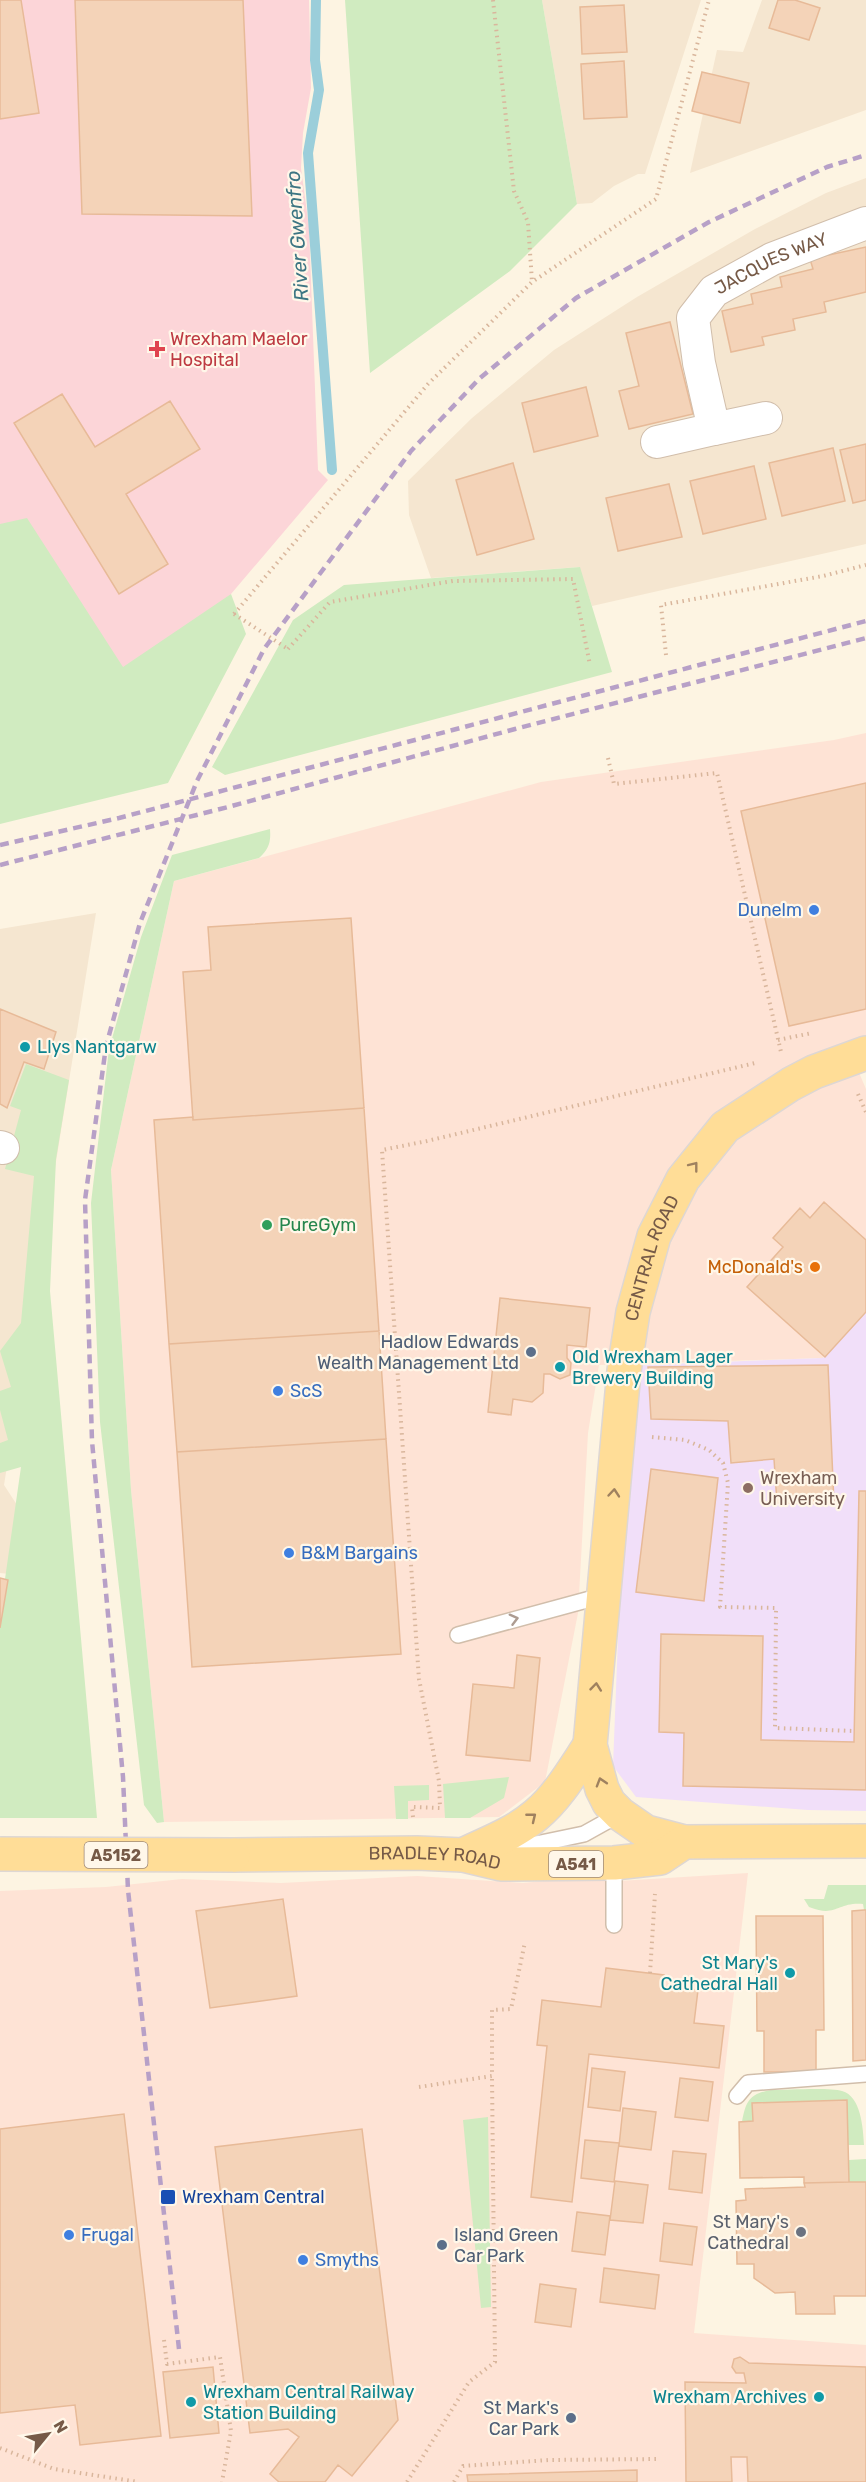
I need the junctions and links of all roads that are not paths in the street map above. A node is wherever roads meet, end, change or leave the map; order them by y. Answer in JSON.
{"nodes":[{"id":1,"x":866,"y":224,"type":"edge"},
{"id":2,"x":766,"y":417,"type":"dead end"},
{"id":3,"x":714,"y":429,"type":"junction"},
{"id":4,"x":657,"y":442,"type":"dead end"},
{"id":5,"x":866,"y":1053,"type":"edge"},
{"id":6,"x":605,"y":1595,"type":"junction"},
{"id":7,"x":458,"y":1635,"type":"dead end"},
{"id":8,"x":590,"y":1745,"type":"junction"},
{"id":9,"x":620,"y":1814,"type":"junction"},
{"id":10,"x":866,"y":1841,"type":"edge"},
{"id":11,"x":672,"y":1850,"type":"junction"},
{"id":12,"x":0,"y":1854,"type":"edge"},
{"id":13,"x":463,"y":1855,"type":"junction"},
{"id":14,"x":614,"y":1863,"type":"junction"},
{"id":15,"x":614,"y":1925,"type":"dead end"},
{"id":16,"x":866,"y":2074,"type":"edge"},
{"id":17,"x":737,"y":2096,"type":"dead end"}],
"edges":[{"from":1,"to":3,"type":"street","name":"JACQUES WAY"},
{"from":2,"to":3,"type":"street"},
{"from":3,"to":4,"type":"street"},
{"from":6,"to":5,"type":"main road","name":"CENTRAL ROAD","one_way":true},
{"from":7,"to":6,"type":"lane","one_way":true},
{"from":8,"to":6,"type":"main road","name":"CENTRAL ROAD","one_way":true},
{"from":9,"to":8,"type":"main road","name":"CENTRAL ROAD","one_way":true},
{"from":13,"to":8,"type":"main road","name":"CENTRAL ROAD","one_way":true},
{"from":9,"to":11,"type":"main road","name":"CENTRAL ROAD"},
{"from":9,"to":13,"type":"lane"},
{"from":10,"to":11,"type":"main road","name":"BRADLEY ROAD","number":"A541"},
{"from":11,"to":14,"type":"main road","name":"BRADLEY ROAD","number":"A541"},
{"from":12,"to":13,"type":"main road","name":"BRADLEY ROAD","number":"A5152","bridge":true},
{"from":13,"to":14,"type":"main road","name":"BRADLEY ROAD","number":"A541"},
{"from":14,"to":15,"type":"lane"},
{"from":16,"to":17,"type":"lane"}]}
